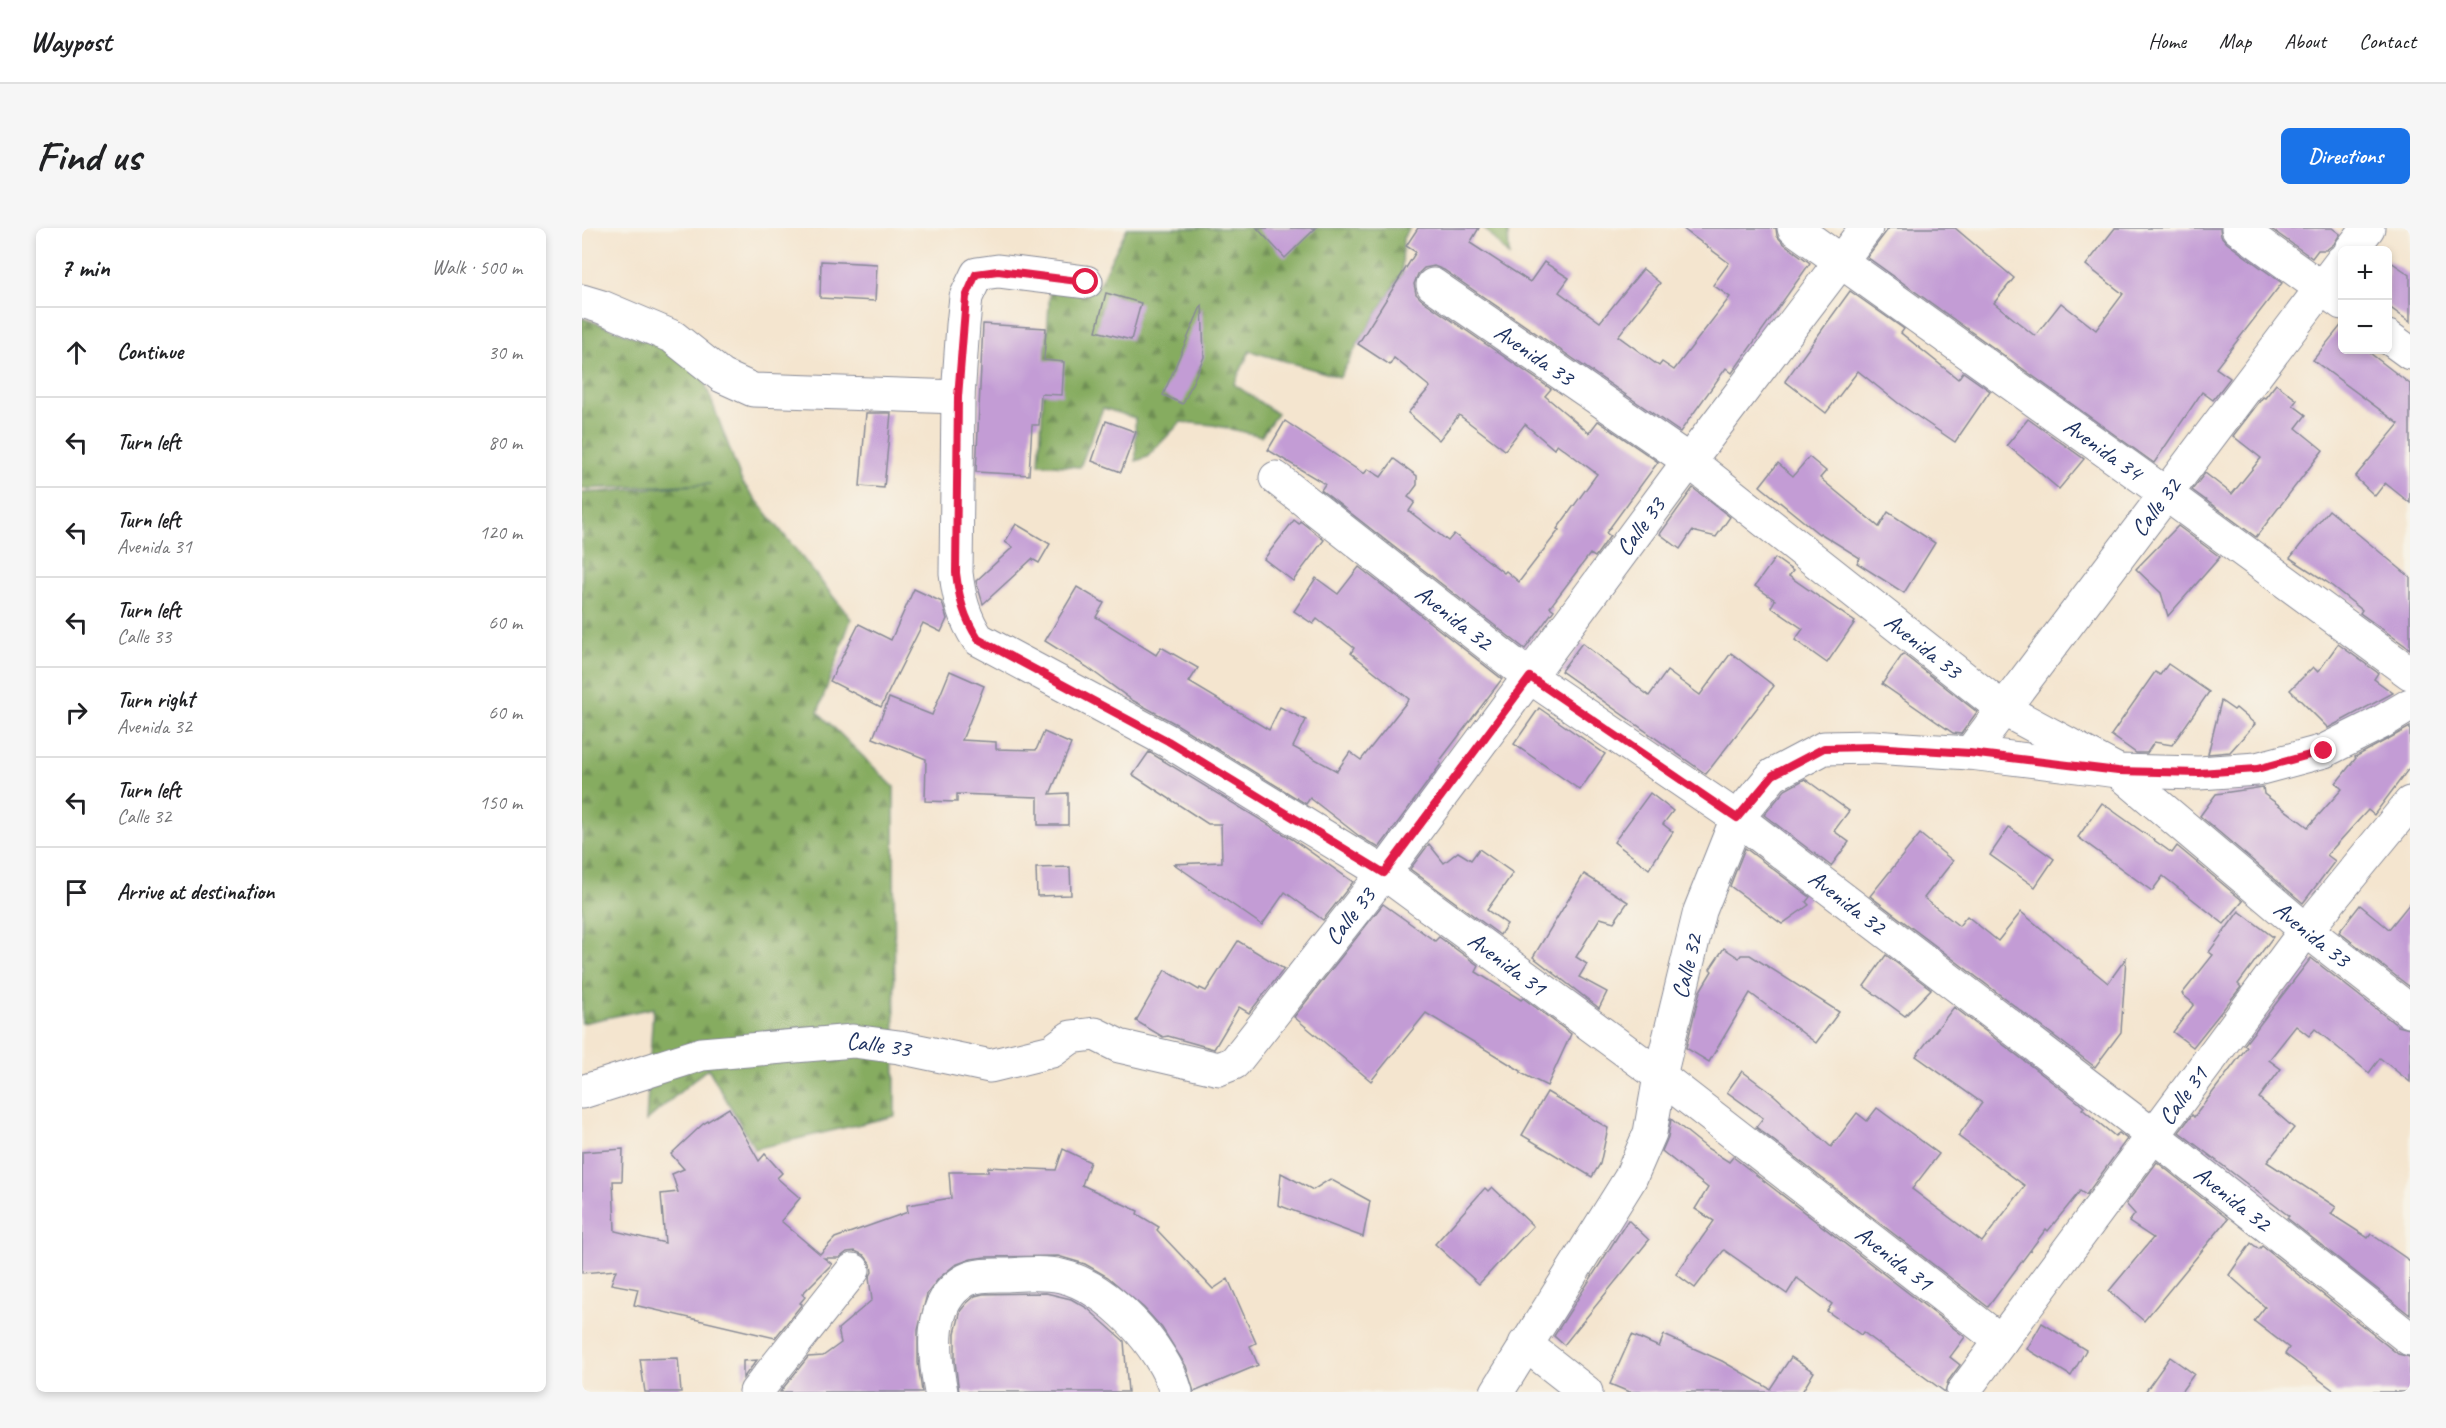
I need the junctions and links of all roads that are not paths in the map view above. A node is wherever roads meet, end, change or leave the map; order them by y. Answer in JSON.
{"nodes":[{"id":1,"x":1794,"y":228,"type":"edge"},
{"id":2,"x":1866,"y":228,"type":"edge"},
{"id":3,"x":2238,"y":228,"type":"edge"},
{"id":4,"x":2368,"y":228,"type":"edge"},
{"id":5,"x":2354,"y":246,"type":"edge"},
{"id":6,"x":1841,"y":262,"type":"junction"},
{"id":7,"x":2338,"y":278,"type":"edge"},
{"id":8,"x":1086,"y":282,"type":"dead end"},
{"id":9,"x":1433,"y":285,"type":"dead end"},
{"id":10,"x":2333,"y":295,"type":"edge"},
{"id":11,"x":582,"y":301,"type":"edge"},
{"id":12,"x":2392,"y":340,"type":"edge"},
{"id":13,"x":2410,"y":354,"type":"edge"},
{"id":14,"x":958,"y":397,"type":"junction"},
{"id":15,"x":1689,"y":461,"type":"junction"},
{"id":16,"x":1276,"y":478,"type":"dead end"},
{"id":17,"x":2166,"y":494,"type":"junction"},
{"id":18,"x":2410,"y":673,"type":"edge"},
{"id":19,"x":1530,"y":677,"type":"junction"},
{"id":20,"x":2410,"y":705,"type":"edge"},
{"id":21,"x":2003,"y":709,"type":"junction"},
{"id":22,"x":1970,"y":753,"type":"junction"},
{"id":23,"x":2118,"y":771,"type":"junction"},
{"id":24,"x":2410,"y":803,"type":"edge"},
{"id":25,"x":1737,"y":818,"type":"junction"},
{"id":26,"x":1384,"y":873,"type":"junction"},
{"id":27,"x":2306,"y":930,"type":"junction"},
{"id":28,"x":2410,"y":1011,"type":"edge"},
{"id":29,"x":1660,"y":1076,"type":"junction"},
{"id":30,"x":582,"y":1092,"type":"edge"},
{"id":31,"x":2154,"y":1136,"type":"junction"},
{"id":32,"x":853,"y":1270,"type":"dead end"},
{"id":33,"x":2410,"y":1339,"type":"edge"},
{"id":34,"x":2001,"y":1341,"type":"junction"},
{"id":35,"x":1525,"y":1344,"type":"junction"},
{"id":36,"x":756,"y":1392,"type":"edge"},
{"id":37,"x":941,"y":1392,"type":"edge"},
{"id":38,"x":1176,"y":1392,"type":"edge"},
{"id":39,"x":1497,"y":1392,"type":"edge"},
{"id":40,"x":1586,"y":1392,"type":"edge"},
{"id":41,"x":1963,"y":1392,"type":"edge"}],
"edges":[{"from":1,"to":6,"type":"street","name":"Avenida 34"},
{"from":2,"to":6,"type":"street","name":"Calle 33"},
{"from":3,"to":10,"type":"street"},
{"from":4,"to":5,"type":"street"},
{"from":6,"to":15,"type":"street","name":"Calle 33"},
{"from":6,"to":17,"type":"street","name":"Avenida 34"},
{"from":7,"to":10,"type":"street","name":"Calle 32"},
{"from":8,"to":14,"type":"street"},
{"from":9,"to":15,"type":"street","name":"Avenida 33"},
{"from":10,"to":17,"type":"street","name":"Calle 32"},
{"from":11,"to":14,"type":"street"},
{"from":12,"to":13,"type":"street"},
{"from":14,"to":26,"type":"street","name":"Avenida 31"},
{"from":15,"to":19,"type":"street","name":"Calle 33"},
{"from":15,"to":21,"type":"street","name":"Avenida 33"},
{"from":16,"to":19,"type":"street","name":"Avenida 32"},
{"from":17,"to":18,"type":"street","name":"Avenida 34"},
{"from":17,"to":21,"type":"street","name":"Calle 32"},
{"from":19,"to":25,"type":"street","name":"Avenida 32"},
{"from":19,"to":26,"type":"street","name":"Calle 33"},
{"from":20,"to":23,"type":"street","name":"Calle 32"},
{"from":21,"to":22,"type":"street","name":"Calle 32"},
{"from":21,"to":23,"type":"street","name":"Avenida 33"},
{"from":22,"to":23,"type":"street","name":"Calle 32"},
{"from":22,"to":25,"type":"street","name":"Calle 32"},
{"from":23,"to":27,"type":"street","name":"Avenida 33"},
{"from":24,"to":27,"type":"street","name":"Calle 31"},
{"from":25,"to":29,"type":"street","name":"Calle 32"},
{"from":25,"to":31,"type":"street","name":"Avenida 32"},
{"from":26,"to":29,"type":"street","name":"Avenida 31"},
{"from":26,"to":30,"type":"street","name":"Calle 33"},
{"from":27,"to":28,"type":"street","name":"Avenida 33"},
{"from":27,"to":31,"type":"street","name":"Calle 31"},
{"from":29,"to":34,"type":"street","name":"Avenida 31"},
{"from":29,"to":35,"type":"street","name":"Calle 32"},
{"from":31,"to":33,"type":"street","name":"Avenida 32"},
{"from":31,"to":34,"type":"street","name":"Calle 31"},
{"from":32,"to":36,"type":"street"},
{"from":34,"to":41,"type":"street","name":"Calle 31"},
{"from":35,"to":39,"type":"street","name":"Calle 32"},
{"from":35,"to":40,"type":"street"},
{"from":37,"to":38,"type":"street"}]}
